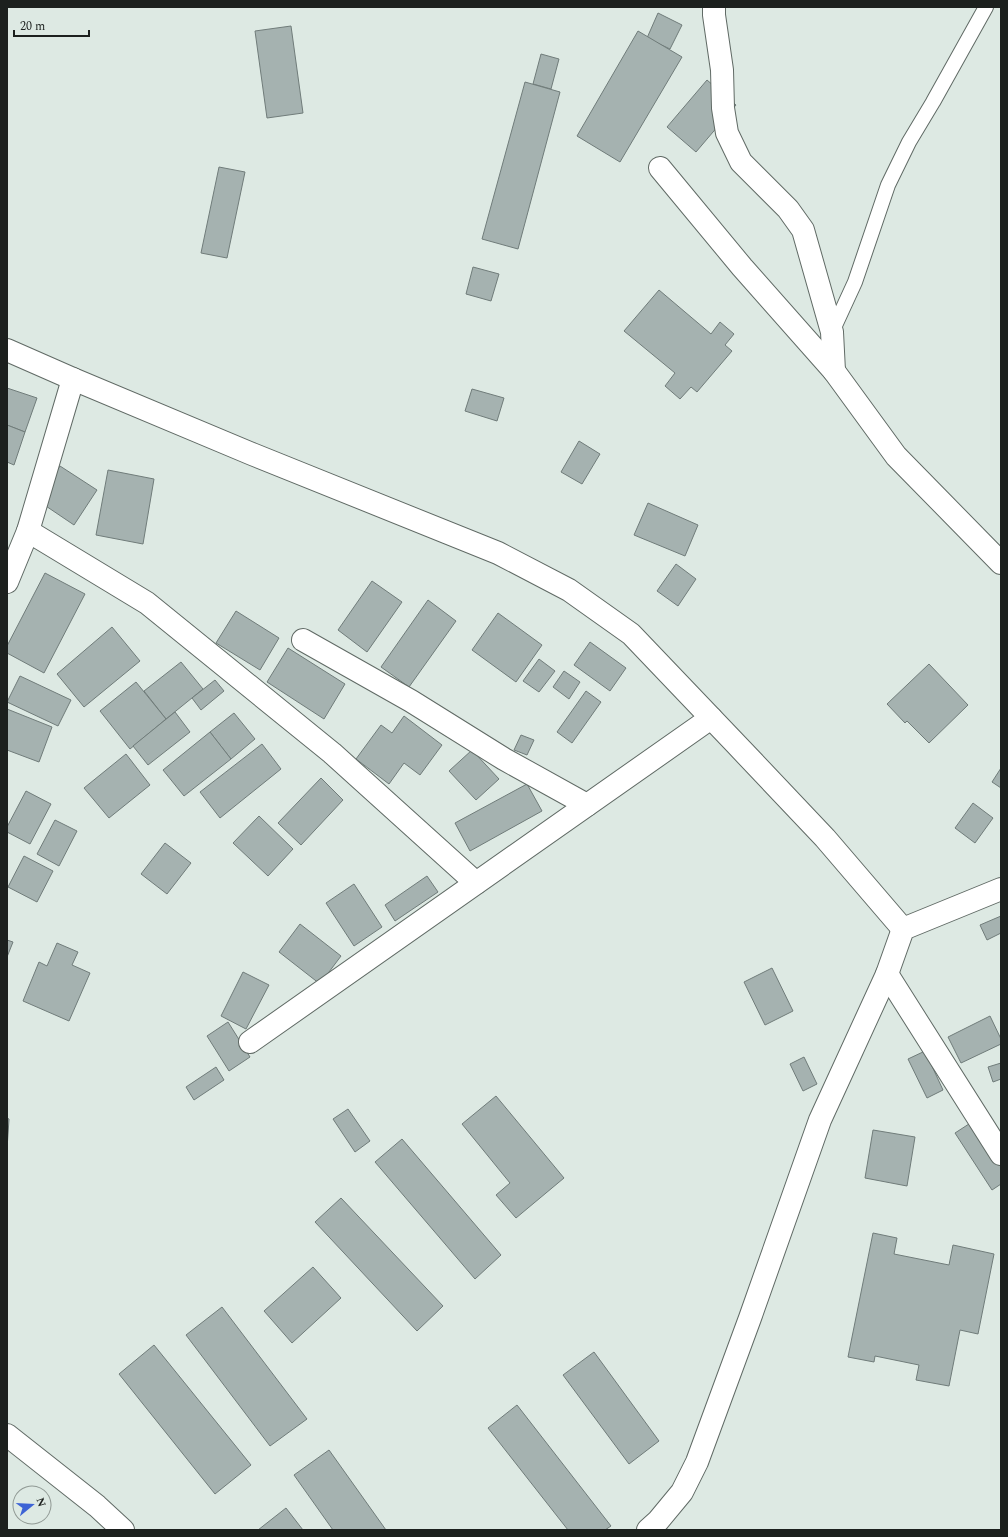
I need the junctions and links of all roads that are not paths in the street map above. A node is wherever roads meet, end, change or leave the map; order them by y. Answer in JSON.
{"nodes":[{"id":1,"x":714,"y":7,"type":"edge"},
{"id":2,"x":986,"y":7,"type":"edge"},
{"id":3,"x":660,"y":168,"type":"dead end"},
{"id":4,"x":832,"y":332,"type":"junction"},
{"id":5,"x":7,"y":350,"type":"edge"},
{"id":6,"x":834,"y":371,"type":"junction"},
{"id":7,"x":73,"y":379,"type":"junction"},
{"id":8,"x":28,"y":531,"type":"junction"},
{"id":9,"x":1001,"y":563,"type":"edge"},
{"id":10,"x":7,"y":582,"type":"edge"},
{"id":11,"x":303,"y":640,"type":"dead end"},
{"id":12,"x":712,"y":718,"type":"junction"},
{"id":13,"x":587,"y":805,"type":"junction"},
{"id":14,"x":476,"y":882,"type":"junction"},
{"id":15,"x":1001,"y":889,"type":"edge"},
{"id":16,"x":903,"y":929,"type":"junction"},
{"id":17,"x":887,"y":974,"type":"junction"},
{"id":18,"x":250,"y":1042,"type":"dead end"},
{"id":19,"x":1001,"y":1154,"type":"edge"},
{"id":20,"x":7,"y":1435,"type":"edge"},
{"id":21,"x":123,"y":1530,"type":"edge"},
{"id":22,"x":648,"y":1530,"type":"edge"}],
"edges":[{"from":1,"to":4,"type":"street"},
{"from":2,"to":4,"type":"lane"},
{"from":3,"to":6,"type":"street"},
{"from":4,"to":6,"type":"street"},
{"from":5,"to":7,"type":"street"},
{"from":6,"to":9,"type":"street"},
{"from":7,"to":8,"type":"street"},
{"from":7,"to":12,"type":"street"},
{"from":8,"to":10,"type":"street"},
{"from":8,"to":14,"type":"street"},
{"from":11,"to":13,"type":"street"},
{"from":12,"to":13,"type":"street"},
{"from":12,"to":16,"type":"street"},
{"from":13,"to":14,"type":"street"},
{"from":14,"to":18,"type":"street"},
{"from":15,"to":16,"type":"street"},
{"from":16,"to":17,"type":"street"},
{"from":17,"to":19,"type":"street"},
{"from":17,"to":22,"type":"street"},
{"from":20,"to":21,"type":"street"}]}
